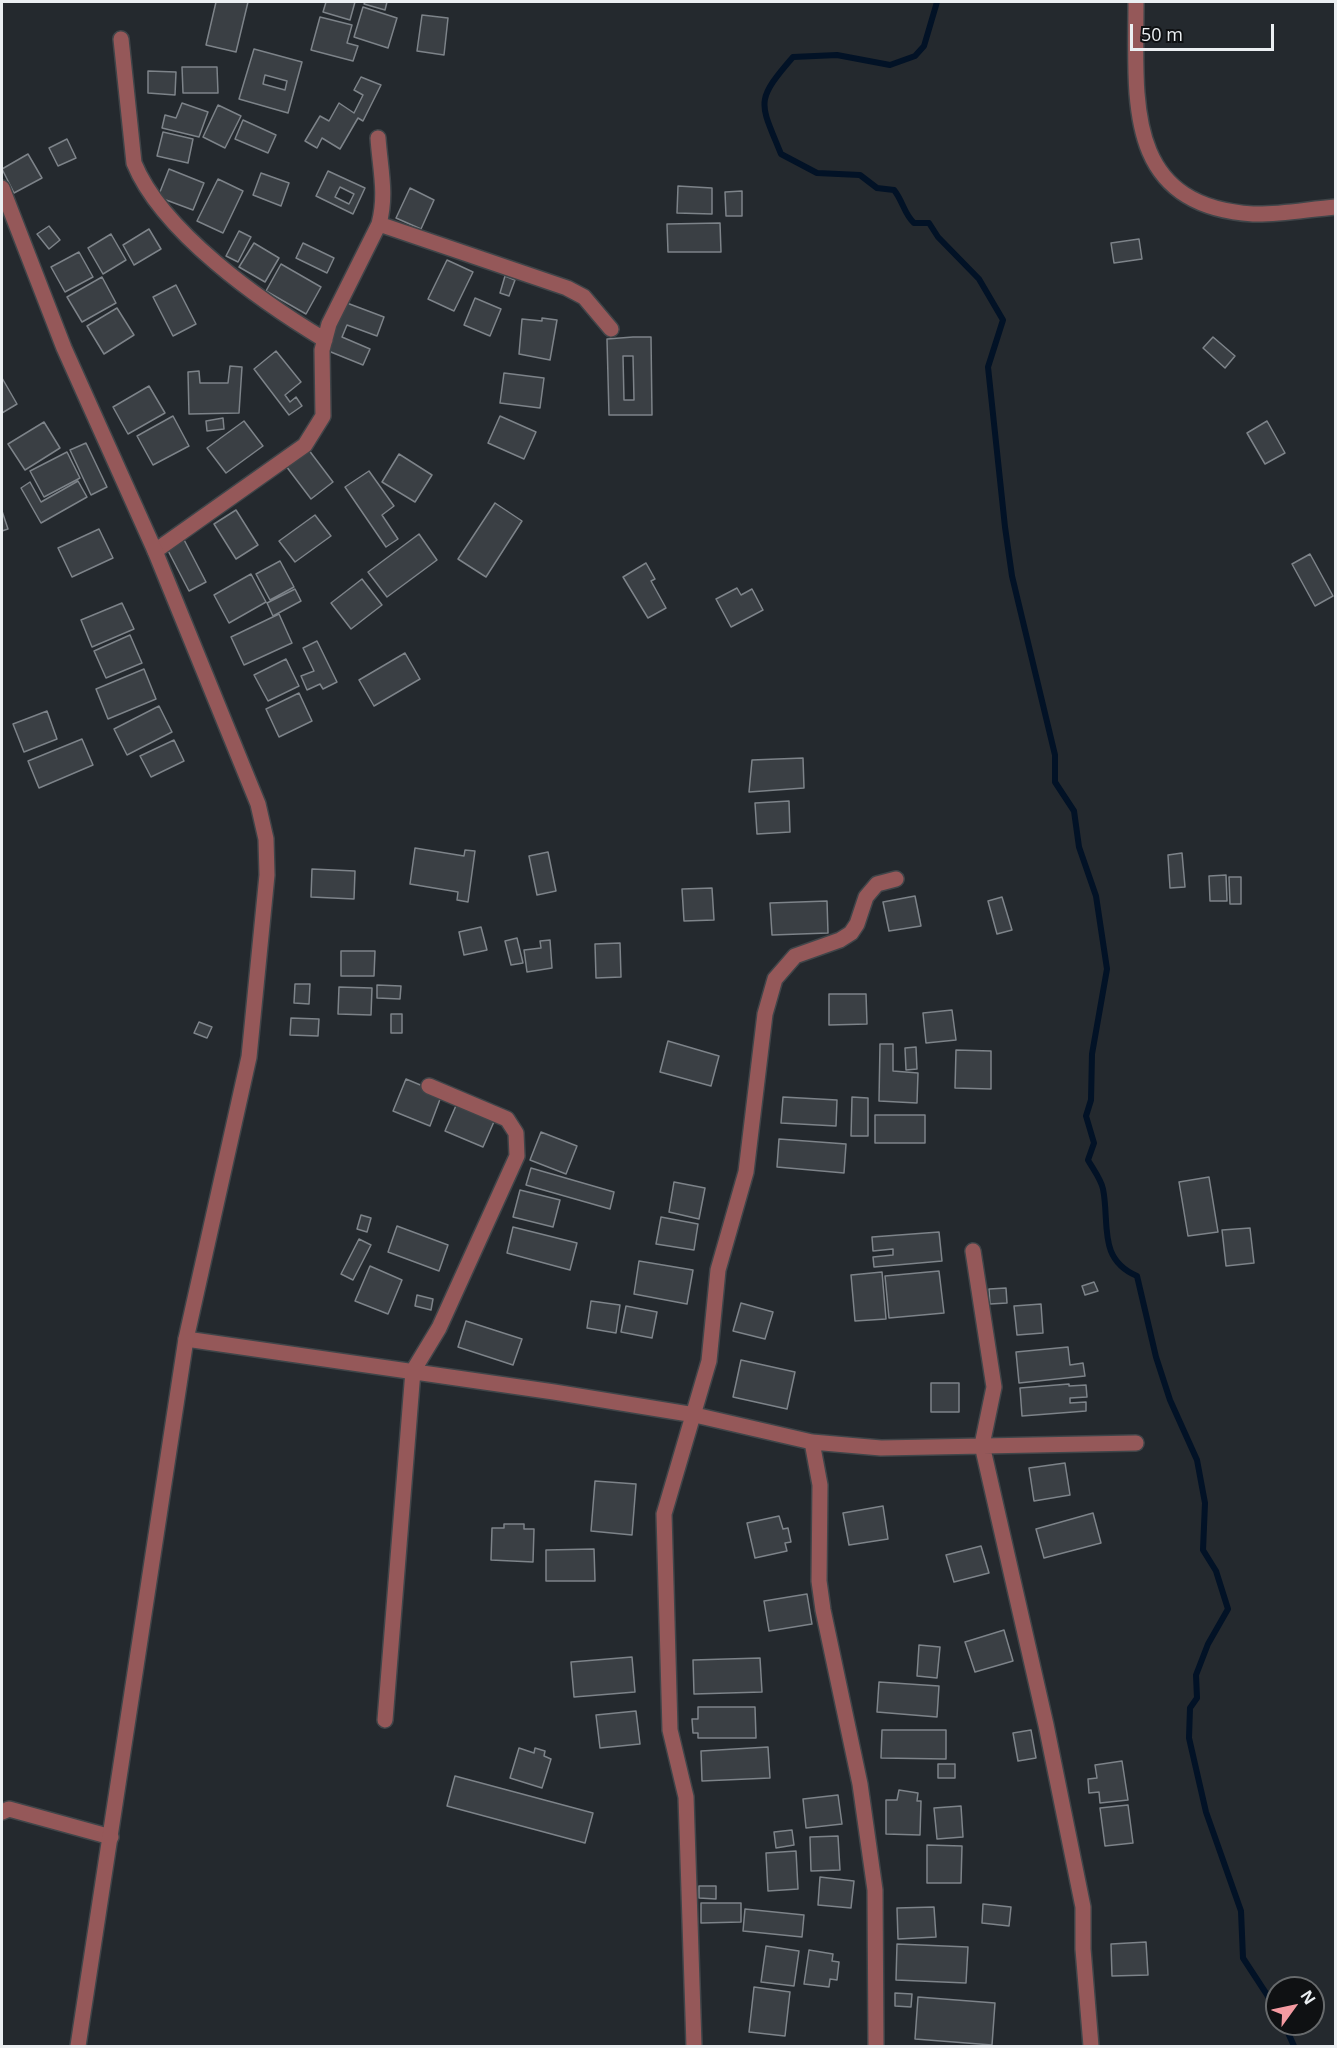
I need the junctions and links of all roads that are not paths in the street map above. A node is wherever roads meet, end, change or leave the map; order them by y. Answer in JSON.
{"nodes":[{"id":1,"x":1136,"y":2,"type":"edge"},
{"id":2,"x":121,"y":39,"type":"dead end"},
{"id":3,"x":378,"y":138,"type":"dead end"},
{"id":4,"x":2,"y":188,"type":"edge"},
{"id":5,"x":1335,"y":207,"type":"edge"},
{"id":6,"x":379,"y":224,"type":"junction"},
{"id":7,"x":612,"y":328,"type":"dead end"},
{"id":8,"x":325,"y":340,"type":"junction"},
{"id":9,"x":155,"y":551,"type":"junction"},
{"id":10,"x":896,"y":879,"type":"dead end"},
{"id":11,"x":429,"y":1086,"type":"dead end"},
{"id":12,"x":973,"y":1251,"type":"dead end"},
{"id":13,"x":186,"y":1339,"type":"junction"},
{"id":14,"x":413,"y":1371,"type":"junction"},
{"id":15,"x":695,"y":1415,"type":"junction"},
{"id":16,"x":812,"y":1442,"type":"junction"},
{"id":17,"x":1136,"y":1443,"type":"dead end"},
{"id":18,"x":982,"y":1444,"type":"junction"},
{"id":19,"x":385,"y":1720,"type":"dead end"},
{"id":20,"x":2,"y":1812,"type":"edge"},
{"id":21,"x":111,"y":1837,"type":"junction"},
{"id":22,"x":78,"y":2046,"type":"edge"},
{"id":23,"x":694,"y":2046,"type":"edge"},
{"id":24,"x":876,"y":2046,"type":"edge"},
{"id":25,"x":1091,"y":2046,"type":"edge"}],
"edges":[{"from":1,"to":5,"type":"street"},
{"from":2,"to":8,"type":"street"},
{"from":3,"to":6,"type":"street"},
{"from":4,"to":9,"type":"street"},
{"from":6,"to":7,"type":"street"},
{"from":6,"to":8,"type":"street"},
{"from":8,"to":9,"type":"street"},
{"from":9,"to":13,"type":"street"},
{"from":10,"to":15,"type":"street"},
{"from":11,"to":14,"type":"street"},
{"from":12,"to":18,"type":"street"},
{"from":13,"to":14,"type":"street"},
{"from":13,"to":21,"type":"street"},
{"from":14,"to":15,"type":"street"},
{"from":14,"to":19,"type":"street"},
{"from":15,"to":16,"type":"street"},
{"from":15,"to":23,"type":"street"},
{"from":16,"to":18,"type":"street"},
{"from":16,"to":24,"type":"street"},
{"from":17,"to":18,"type":"street"},
{"from":18,"to":25,"type":"street"},
{"from":20,"to":21,"type":"street"},
{"from":21,"to":22,"type":"street"}]}
